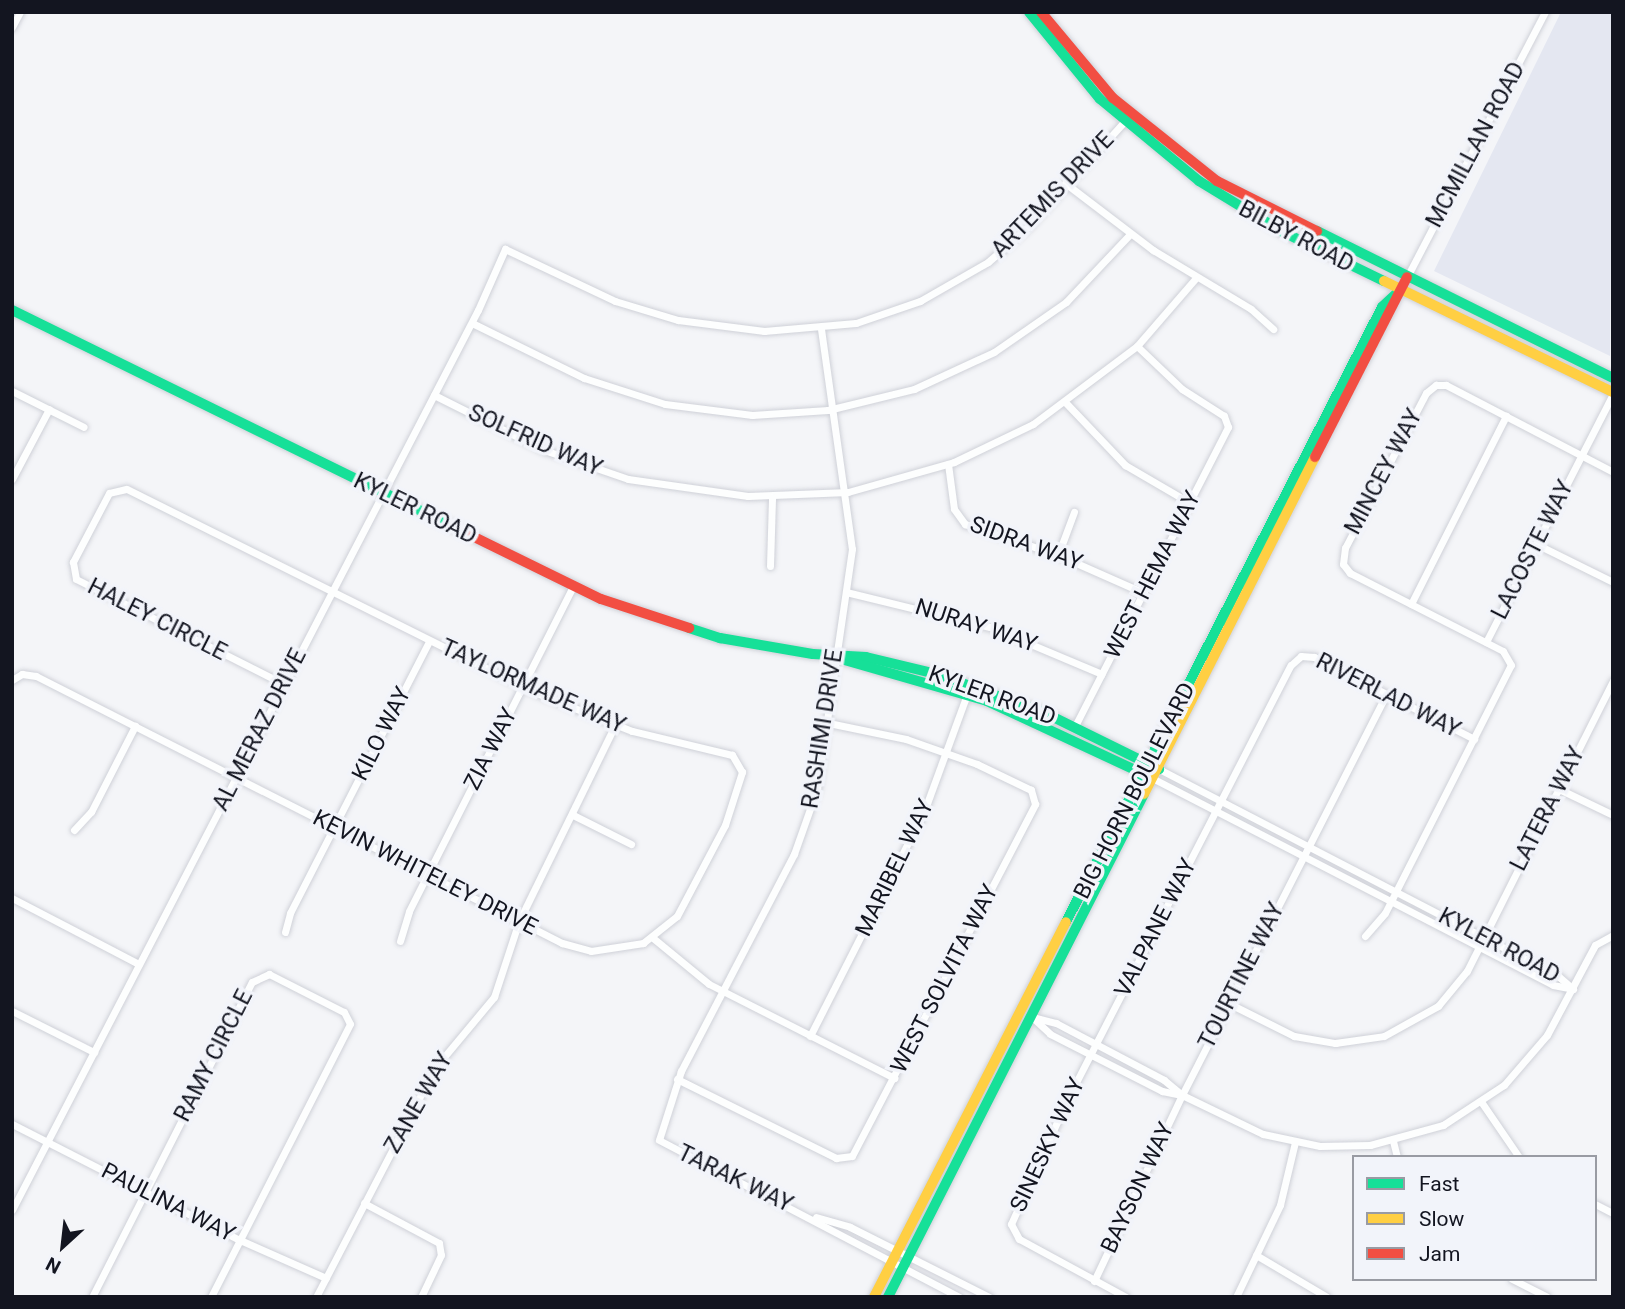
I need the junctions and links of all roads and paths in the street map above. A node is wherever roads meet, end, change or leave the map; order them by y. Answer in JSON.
{"nodes":[{"id":1,"x":20,"y":12,"type":"edge"},
{"id":2,"x":1029,"y":12,"type":"edge"},
{"id":3,"x":1041,"y":12,"type":"edge"},
{"id":4,"x":1545,"y":12,"type":"edge"},
{"id":5,"x":12,"y":27,"type":"edge"},
{"id":6,"x":1124,"y":122,"type":"junction"},
{"id":7,"x":1181,"y":157,"type":"junction"},
{"id":8,"x":1065,"y":183,"type":"junction"},
{"id":9,"x":1130,"y":234,"type":"junction"},
{"id":10,"x":505,"y":249,"type":"joint"},
{"id":11,"x":1407,"y":277,"type":"junction"},
{"id":12,"x":1196,"y":278,"type":"junction"},
{"id":13,"x":1400,"y":290,"type":"junction"},
{"id":14,"x":12,"y":310,"type":"edge"},
{"id":15,"x":472,"y":323,"type":"junction"},
{"id":16,"x":821,"y":328,"type":"junction"},
{"id":17,"x":1273,"y":329,"type":"dead end"},
{"id":18,"x":1137,"y":346,"type":"junction"},
{"id":19,"x":1613,"y":378,"type":"edge"},
{"id":20,"x":12,"y":391,"type":"edge"},
{"id":21,"x":1613,"y":393,"type":"edge"},
{"id":22,"x":434,"y":395,"type":"junction"},
{"id":23,"x":1066,"y":403,"type":"junction"},
{"id":24,"x":48,"y":409,"type":"junction"},
{"id":25,"x":834,"y":409,"type":"junction"},
{"id":26,"x":1506,"y":416,"type":"junction"},
{"id":27,"x":84,"y":427,"type":"dead end"},
{"id":28,"x":1581,"y":457,"type":"junction"},
{"id":29,"x":948,"y":464,"type":"junction"},
{"id":30,"x":1613,"y":472,"type":"edge"},
{"id":31,"x":12,"y":479,"type":"edge"},
{"id":32,"x":848,"y":492,"type":"junction"},
{"id":33,"x":383,"y":493,"type":"junction"},
{"id":34,"x":772,"y":497,"type":"junction"},
{"id":35,"x":1190,"y":503,"type":"junction"},
{"id":36,"x":1074,"y":512,"type":"dead end"},
{"id":37,"x":1536,"y":544,"type":"junction"},
{"id":38,"x":1058,"y":555,"type":"junction"},
{"id":39,"x":770,"y":566,"type":"dead end"},
{"id":40,"x":1613,"y":582,"type":"edge"},
{"id":41,"x":573,"y":586,"type":"junction"},
{"id":42,"x":331,"y":592,"type":"junction"},
{"id":43,"x":846,"y":592,"type":"junction"},
{"id":44,"x":1144,"y":593,"type":"junction"},
{"id":45,"x":1411,"y":604,"type":"junction"},
{"id":46,"x":429,"y":641,"type":"junction"},
{"id":47,"x":1486,"y":642,"type":"junction"},
{"id":48,"x":835,"y":657,"type":"junction"},
{"id":49,"x":1102,"y":674,"type":"junction"},
{"id":50,"x":12,"y":680,"type":"edge"},
{"id":51,"x":1613,"y":681,"type":"edge"},
{"id":52,"x":284,"y":684,"type":"junction"},
{"id":53,"x":522,"y":687,"type":"junction"},
{"id":54,"x":967,"y":694,"type":"junction"},
{"id":55,"x":1386,"y":694,"type":"junction"},
{"id":56,"x":824,"y":722,"type":"junction"},
{"id":57,"x":615,"y":725,"type":"junction"},
{"id":58,"x":135,"y":726,"type":"junction"},
{"id":59,"x":1075,"y":726,"type":"junction"},
{"id":60,"x":1474,"y":739,"type":"junction"},
{"id":61,"x":948,"y":753,"type":"junction"},
{"id":62,"x":741,"y":764,"type":"joint"},
{"id":63,"x":1151,"y":772,"type":"junction"},
{"id":64,"x":236,"y":777,"type":"junction"},
{"id":65,"x":1559,"y":789,"type":"junction"},
{"id":66,"x":1221,"y":802,"type":"junction"},
{"id":67,"x":1216,"y":811,"type":"junction"},
{"id":68,"x":573,"y":815,"type":"junction"},
{"id":69,"x":1613,"y":815,"type":"edge"},
{"id":70,"x":334,"y":827,"type":"junction"},
{"id":71,"x":74,"y":830,"type":"dead end"},
{"id":72,"x":631,"y":844,"type":"dead end"},
{"id":73,"x":1308,"y":847,"type":"junction"},
{"id":74,"x":1303,"y":856,"type":"junction"},
{"id":75,"x":427,"y":874,"type":"junction"},
{"id":76,"x":1396,"y":892,"type":"junction"},
{"id":77,"x":12,"y":898,"type":"edge"},
{"id":78,"x":1391,"y":902,"type":"junction"},
{"id":79,"x":519,"y":921,"type":"junction"},
{"id":80,"x":285,"y":932,"type":"dead end"},
{"id":81,"x":1613,"y":935,"type":"edge"},
{"id":82,"x":1364,"y":936,"type":"dead end"},
{"id":83,"x":1484,"y":937,"type":"junction"},
{"id":84,"x":653,"y":938,"type":"junction"},
{"id":85,"x":400,"y":941,"type":"dead end"},
{"id":86,"x":1479,"y":947,"type":"junction"},
{"id":87,"x":139,"y":964,"type":"junction"},
{"id":88,"x":1573,"y":989,"type":"junction"},
{"id":89,"x":722,"y":991,"type":"junction"},
{"id":90,"x":1228,"y":1003,"type":"junction"},
{"id":91,"x":12,"y":1011,"type":"edge"},
{"id":92,"x":1032,"y":1017,"type":"junction"},
{"id":93,"x":810,"y":1036,"type":"junction"},
{"id":94,"x":1096,"y":1044,"type":"junction"},
{"id":95,"x":94,"y":1052,"type":"junction"},
{"id":96,"x":1091,"y":1055,"type":"junction"},
{"id":97,"x":894,"y":1078,"type":"junction"},
{"id":98,"x":677,"y":1079,"type":"junction"},
{"id":99,"x":1182,"y":1095,"type":"junction"},
{"id":100,"x":1482,"y":1102,"type":"junction"},
{"id":101,"x":12,"y":1124,"type":"edge"},
{"id":102,"x":48,"y":1140,"type":"junction"},
{"id":103,"x":659,"y":1140,"type":"joint"},
{"id":104,"x":1393,"y":1141,"type":"junction"},
{"id":105,"x":1295,"y":1142,"type":"junction"},
{"id":106,"x":1396,"y":1155,"type":"edge"},
{"id":107,"x":1518,"y":1155,"type":"edge"},
{"id":108,"x":146,"y":1191,"type":"junction"},
{"id":109,"x":364,"y":1203,"type":"junction"},
{"id":110,"x":1597,"y":1205,"type":"edge"},
{"id":111,"x":12,"y":1210,"type":"edge"},
{"id":112,"x":1613,"y":1213,"type":"edge"},
{"id":113,"x":811,"y":1216,"type":"junction"},
{"id":114,"x":240,"y":1240,"type":"junction"},
{"id":115,"x":898,"y":1251,"type":"junction"},
{"id":116,"x":1256,"y":1255,"type":"junction"},
{"id":117,"x":909,"y":1256,"type":"junction"},
{"id":118,"x":897,"y":1265,"type":"junction"},
{"id":119,"x":326,"y":1278,"type":"junction"},
{"id":120,"x":1094,"y":1281,"type":"junction"},
{"id":121,"x":1516,"y":1281,"type":"edge"},
{"id":122,"x":92,"y":1297,"type":"edge"},
{"id":123,"x":211,"y":1297,"type":"edge"},
{"id":124,"x":316,"y":1297,"type":"edge"},
{"id":125,"x":421,"y":1297,"type":"edge"},
{"id":126,"x":874,"y":1297,"type":"edge"},
{"id":127,"x":888,"y":1297,"type":"edge"},
{"id":128,"x":959,"y":1297,"type":"edge"},
{"id":129,"x":989,"y":1297,"type":"edge"},
{"id":130,"x":1126,"y":1297,"type":"edge"},
{"id":131,"x":1236,"y":1297,"type":"edge"},
{"id":132,"x":1326,"y":1297,"type":"edge"},
{"id":133,"x":1548,"y":1297,"type":"edge"}],
"edges":[{"from":1,"to":5,"type":"street"},
{"from":2,"to":6,"type":"street","name":"BILBY ROAD"},
{"from":3,"to":7,"type":"street","name":"BILBY ROAD"},
{"from":4,"to":11,"type":"street","name":"MCMILLAN ROAD"},
{"from":6,"to":7,"type":"street"},
{"from":6,"to":8,"type":"street","name":"ARTEMIS DRIVE"},
{"from":6,"to":13,"type":"street","name":"BILBY ROAD"},
{"from":7,"to":11,"type":"street","name":"BILBY ROAD"},
{"from":8,"to":9,"type":"street"},
{"from":8,"to":16,"type":"street","name":"ARTEMIS DRIVE"},
{"from":9,"to":12,"type":"street"},
{"from":9,"to":25,"type":"street"},
{"from":10,"to":15,"type":"street","name":"AL MERAZ DRIVE"},
{"from":10,"to":16,"type":"street","name":"ARTEMIS DRIVE"},
{"from":11,"to":13,"type":"street","name":"BIG HORN BOULEVARD"},
{"from":11,"to":19,"type":"street","name":"BILBY ROAD"},
{"from":12,"to":17,"type":"street"},
{"from":12,"to":18,"type":"street","name":"SOLFRID WAY"},
{"from":13,"to":21,"type":"street","name":"BILBY ROAD"},
{"from":13,"to":63,"type":"street","name":"BIG HORN BOULEVARD"},
{"from":14,"to":33,"type":"street","name":"KYLER ROAD"},
{"from":15,"to":22,"type":"street","name":"AL MERAZ DRIVE"},
{"from":15,"to":25,"type":"street"},
{"from":16,"to":25,"type":"street","name":"RASHIMI DRIVE"},
{"from":18,"to":23,"type":"street","name":"SOLFRID WAY"},
{"from":18,"to":35,"type":"street","name":"WEST HEMA WAY"},
{"from":20,"to":24,"type":"street"},
{"from":21,"to":28,"type":"street","name":"LACOSTE WAY"},
{"from":22,"to":33,"type":"street","name":"AL MERAZ DRIVE"},
{"from":22,"to":34,"type":"street","name":"SOLFRID WAY"},
{"from":23,"to":29,"type":"street","name":"SOLFRID WAY"},
{"from":23,"to":35,"type":"street"},
{"from":24,"to":27,"type":"street"},
{"from":24,"to":31,"type":"street"},
{"from":25,"to":32,"type":"street","name":"RASHIMI DRIVE"},
{"from":26,"to":28,"type":"street","name":"MINCEY WAY"},
{"from":26,"to":45,"type":"street"},
{"from":26,"to":45,"type":"street","name":"MINCEY WAY"},
{"from":28,"to":30,"type":"street","name":"MINCEY WAY"},
{"from":28,"to":37,"type":"street","name":"LACOSTE WAY"},
{"from":29,"to":32,"type":"street","name":"SOLFRID WAY"},
{"from":29,"to":38,"type":"street","name":"SIDRA WAY"},
{"from":32,"to":34,"type":"street","name":"SOLFRID WAY"},
{"from":32,"to":43,"type":"street","name":"RASHIMI DRIVE"},
{"from":33,"to":41,"type":"street","name":"KYLER ROAD"},
{"from":33,"to":42,"type":"street","name":"AL MERAZ DRIVE"},
{"from":34,"to":39,"type":"street"},
{"from":35,"to":44,"type":"street","name":"WEST HEMA WAY"},
{"from":36,"to":38,"type":"street"},
{"from":37,"to":40,"type":"street"},
{"from":37,"to":47,"type":"street","name":"LACOSTE WAY"},
{"from":38,"to":44,"type":"street","name":"SIDRA WAY"},
{"from":41,"to":48,"type":"street","name":"KYLER ROAD"},
{"from":41,"to":53,"type":"street","name":"ZIA WAY"},
{"from":42,"to":46,"type":"street","name":"TAYLORMADE WAY"},
{"from":42,"to":52,"type":"street","name":"AL MERAZ DRIVE"},
{"from":42,"to":52,"type":"street","name":"HALEY CIRCLE"},
{"from":43,"to":48,"type":"street","name":"RASHIMI DRIVE"},
{"from":43,"to":49,"type":"street","name":"NURAY WAY"},
{"from":44,"to":49,"type":"street","name":"WEST HEMA WAY"},
{"from":45,"to":47,"type":"street","name":"MINCEY WAY"},
{"from":46,"to":53,"type":"street","name":"TAYLORMADE WAY"},
{"from":46,"to":70,"type":"street","name":"KILO WAY"},
{"from":47,"to":60,"type":"street","name":"MINCEY WAY"},
{"from":48,"to":54,"type":"street","name":"KYLER ROAD"},
{"from":48,"to":56,"type":"street","name":"RASHIMI DRIVE"},
{"from":48,"to":59,"type":"street","name":"KYLER ROAD"},
{"from":49,"to":59,"type":"street","name":"WEST HEMA WAY"},
{"from":50,"to":58,"type":"street","name":"KEVIN WHITELEY DRIVE"},
{"from":51,"to":65,"type":"street","name":"LATERA WAY"},
{"from":52,"to":64,"type":"street","name":"AL MERAZ DRIVE"},
{"from":53,"to":57,"type":"street","name":"TAYLORMADE WAY"},
{"from":53,"to":75,"type":"street","name":"ZIA WAY"},
{"from":54,"to":61,"type":"street","name":"MARIBEL WAY"},
{"from":54,"to":63,"type":"street","name":"KYLER ROAD"},
{"from":55,"to":60,"type":"street","name":"RIVERLAD WAY"},
{"from":55,"to":66,"type":"street","name":"RIVERLAD WAY"},
{"from":55,"to":73,"type":"street","name":"TOURTINE WAY"},
{"from":56,"to":61,"type":"street"},
{"from":56,"to":89,"type":"street","name":"RASHIMI DRIVE"},
{"from":57,"to":62,"type":"street","name":"TAYLORMADE WAY"},
{"from":57,"to":68,"type":"street","name":"ZANE WAY"},
{"from":58,"to":64,"type":"street","name":"KEVIN WHITELEY DRIVE"},
{"from":58,"to":71,"type":"street"},
{"from":59,"to":63,"type":"street","name":"KYLER ROAD"},
{"from":60,"to":76,"type":"street","name":"MINCEY WAY"},
{"from":61,"to":93,"type":"street","name":"MARIBEL WAY"},
{"from":61,"to":97,"type":"street","name":"WEST SOLVITA WAY"},
{"from":62,"to":84,"type":"street","name":"KEVIN WHITELEY DRIVE"},
{"from":63,"to":66,"type":"street","name":"KYLER ROAD"},
{"from":63,"to":67,"type":"street","name":"KYLER ROAD"},
{"from":63,"to":92,"type":"street","name":"BIG HORN BOULEVARD"},
{"from":63,"to":115,"type":"street","name":"BIG HORN BOULEVARD"},
{"from":64,"to":70,"type":"street","name":"KEVIN WHITELEY DRIVE"},
{"from":64,"to":87,"type":"street","name":"AL MERAZ DRIVE"},
{"from":65,"to":69,"type":"street"},
{"from":65,"to":83,"type":"street","name":"LATERA WAY"},
{"from":66,"to":67,"type":"street","name":"VALPANE WAY"},
{"from":66,"to":73,"type":"street","name":"KYLER ROAD"},
{"from":67,"to":74,"type":"street","name":"KYLER ROAD"},
{"from":67,"to":94,"type":"street","name":"VALPANE WAY"},
{"from":68,"to":72,"type":"street"},
{"from":68,"to":79,"type":"street","name":"ZANE WAY"},
{"from":70,"to":75,"type":"street","name":"KEVIN WHITELEY DRIVE"},
{"from":70,"to":80,"type":"street","name":"KILO WAY"},
{"from":73,"to":74,"type":"street","name":"TOURTINE WAY"},
{"from":73,"to":76,"type":"street","name":"KYLER ROAD"},
{"from":74,"to":78,"type":"street","name":"KYLER ROAD"},
{"from":74,"to":90,"type":"street","name":"TOURTINE WAY"},
{"from":75,"to":79,"type":"street","name":"KEVIN WHITELEY DRIVE"},
{"from":75,"to":85,"type":"street","name":"ZIA WAY"},
{"from":76,"to":78,"type":"street","name":"MINCEY WAY"},
{"from":76,"to":83,"type":"street","name":"KYLER ROAD"},
{"from":77,"to":87,"type":"street"},
{"from":78,"to":82,"type":"street","name":"MINCEY WAY"},
{"from":78,"to":86,"type":"street","name":"KYLER ROAD"},
{"from":79,"to":84,"type":"street","name":"KEVIN WHITELEY DRIVE"},
{"from":79,"to":109,"type":"street","name":"ZANE WAY"},
{"from":81,"to":88,"type":"street"},
{"from":83,"to":86,"type":"street","name":"LATERA WAY"},
{"from":83,"to":88,"type":"street","name":"KYLER ROAD"},
{"from":84,"to":89,"type":"street"},
{"from":86,"to":88,"type":"street","name":"KYLER ROAD"},
{"from":86,"to":90,"type":"street","name":"LATERA WAY"},
{"from":87,"to":95,"type":"street","name":"AL MERAZ DRIVE"},
{"from":88,"to":100,"type":"street"},
{"from":89,"to":93,"type":"street"},
{"from":89,"to":98,"type":"street","name":"RASHIMI DRIVE"},
{"from":90,"to":99,"type":"street","name":"TOURTINE WAY"},
{"from":91,"to":95,"type":"street"},
{"from":92,"to":94,"type":"street"},
{"from":92,"to":96,"type":"street"},
{"from":92,"to":117,"type":"street","name":"BIG HORN BOULEVARD"},
{"from":93,"to":97,"type":"street"},
{"from":94,"to":96,"type":"street","name":"VALPANE WAY"},
{"from":94,"to":99,"type":"street"},
{"from":95,"to":102,"type":"street","name":"AL MERAZ DRIVE"},
{"from":96,"to":99,"type":"street"},
{"from":96,"to":120,"type":"street","name":"SINESKY WAY"},
{"from":97,"to":98,"type":"street","name":"WEST SOLVITA WAY"},
{"from":98,"to":103,"type":"street","name":"RASHIMI DRIVE"},
{"from":99,"to":105,"type":"street"},
{"from":99,"to":120,"type":"street","name":"BAYSON WAY"},
{"from":100,"to":104,"type":"street"},
{"from":100,"to":107,"type":"street"},
{"from":101,"to":102,"type":"street","name":"PAULINA WAY"},
{"from":102,"to":108,"type":"street","name":"PAULINA WAY"},
{"from":102,"to":111,"type":"street","name":"AL MERAZ DRIVE"},
{"from":103,"to":113,"type":"street","name":"TARAK WAY"},
{"from":104,"to":105,"type":"street"},
{"from":104,"to":106,"type":"street"},
{"from":105,"to":116,"type":"street"},
{"from":108,"to":114,"type":"street","name":"PAULINA WAY"},
{"from":108,"to":114,"type":"street","name":"RAMY CIRCLE"},
{"from":108,"to":122,"type":"street"},
{"from":109,"to":119,"type":"street","name":"ZANE WAY"},
{"from":109,"to":125,"type":"street"},
{"from":110,"to":112,"type":"street"},
{"from":113,"to":115,"type":"street","name":"TARAK WAY"},
{"from":113,"to":118,"type":"street","name":"TARAK WAY"},
{"from":114,"to":119,"type":"street","name":"PAULINA WAY"},
{"from":114,"to":123,"type":"street"},
{"from":115,"to":117,"type":"street","name":"TARAK WAY"},
{"from":115,"to":118,"type":"street","name":"BIG HORN BOULEVARD"},
{"from":116,"to":131,"type":"street"},
{"from":116,"to":132,"type":"street"},
{"from":117,"to":118,"type":"street","name":"BIG HORN BOULEVARD"},
{"from":117,"to":129,"type":"street","name":"TARAK WAY"},
{"from":118,"to":126,"type":"street","name":"BIG HORN BOULEVARD"},
{"from":118,"to":127,"type":"street","name":"BIG HORN BOULEVARD"},
{"from":118,"to":128,"type":"street","name":"TARAK WAY"},
{"from":119,"to":124,"type":"street","name":"ZANE WAY"},
{"from":120,"to":130,"type":"street","name":"SINESKY WAY"},
{"from":121,"to":133,"type":"street"}]}
